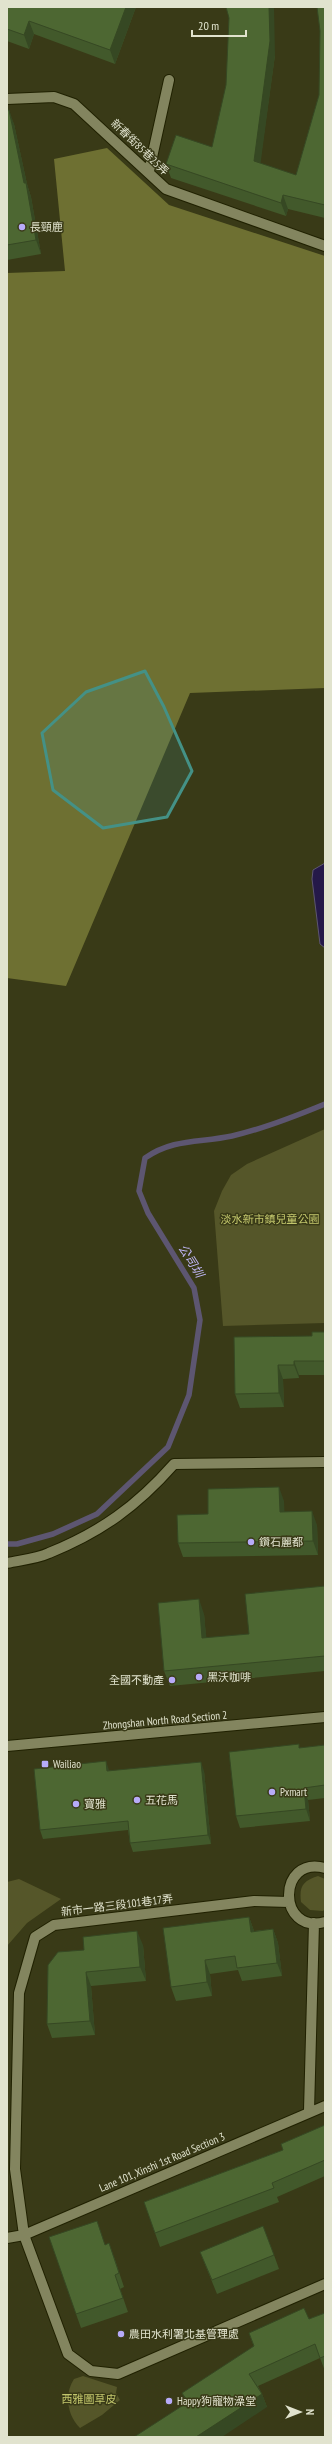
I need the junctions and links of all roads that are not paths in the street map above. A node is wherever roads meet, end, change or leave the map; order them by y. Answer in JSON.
{"nodes":[{"id":1,"x":169,"y":80,"type":"dead end"},
{"id":2,"x":7,"y":98,"type":"edge"},
{"id":3,"x":149,"y":171,"type":"junction"},
{"id":4,"x":325,"y":246,"type":"edge"},
{"id":5,"x":325,"y":1462,"type":"edge"},
{"id":6,"x":7,"y":1563,"type":"edge"},
{"id":7,"x":325,"y":1717,"type":"edge"},
{"id":8,"x":7,"y":1746,"type":"edge"},
{"id":9,"x":325,"y":1868,"type":"edge"},
{"id":10,"x":289,"y":1902,"type":"junction"},
{"id":11,"x":325,"y":1922,"type":"edge"},
{"id":12,"x":314,"y":1924,"type":"junction"},
{"id":13,"x":325,"y":2106,"type":"edge"},
{"id":14,"x":309,"y":2111,"type":"junction"},
{"id":15,"x":24,"y":2235,"type":"junction"},
{"id":16,"x":7,"y":2238,"type":"edge"},
{"id":17,"x":325,"y":2284,"type":"edge"}],
"edges":[{"from":1,"to":3,"type":"street"},
{"from":2,"to":3,"type":"street","name":"新春街85巷25弄"},
{"from":3,"to":4,"type":"street","name":"新春街85巷25弄"},
{"from":5,"to":6,"type":"street"},
{"from":7,"to":8,"type":"street","name":"Zhongshan North Road Section 2"},
{"from":9,"to":10,"type":"street"},
{"from":10,"to":12,"type":"street"},
{"from":10,"to":15,"type":"street","name":"新市一路三段101巷17弄"},
{"from":11,"to":12,"type":"street"},
{"from":12,"to":14,"type":"street"},
{"from":13,"to":14,"type":"street","name":"Lane 101, Xinshi 1st Road Section 3"},
{"from":14,"to":15,"type":"street","name":"Lane 101, Xinshi 1st Road Section 3"},
{"from":15,"to":16,"type":"street","name":"Lane 101, Xinshi 1st Road Section 3"},
{"from":15,"to":17,"type":"street","name":"新市一路三段101巷17弄"}]}
